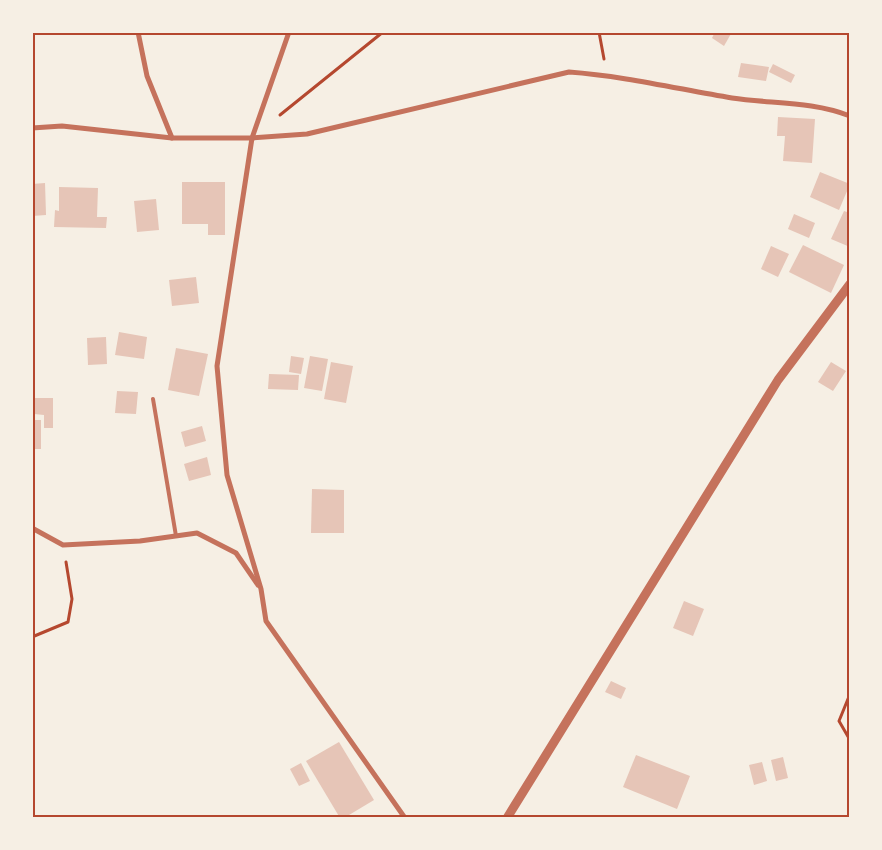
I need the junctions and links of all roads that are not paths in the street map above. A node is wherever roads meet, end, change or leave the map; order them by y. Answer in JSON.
{"nodes":[{"id":1,"x":138,"y":32,"type":"edge"},
{"id":2,"x":289,"y":32,"type":"edge"},
{"id":3,"x":850,"y":116,"type":"edge"},
{"id":4,"x":32,"y":128,"type":"edge"},
{"id":5,"x":172,"y":138,"type":"junction"},
{"id":6,"x":252,"y":138,"type":"junction"},
{"id":7,"x":850,"y":284,"type":"edge"},
{"id":8,"x":153,"y":399,"type":"dead end"},
{"id":9,"x":32,"y":528,"type":"edge"},
{"id":10,"x":176,"y":536,"type":"junction"},
{"id":11,"x":261,"y":589,"type":"junction"},
{"id":12,"x":405,"y":818,"type":"edge"},
{"id":13,"x":507,"y":818,"type":"edge"}],
"edges":[{"from":1,"to":5,"type":"street"},
{"from":2,"to":6,"type":"street"},
{"from":3,"to":6,"type":"street"},
{"from":4,"to":5,"type":"street"},
{"from":5,"to":6,"type":"street"},
{"from":6,"to":11,"type":"street"},
{"from":7,"to":13,"type":"street"},
{"from":8,"to":10,"type":"lane"},
{"from":9,"to":10,"type":"street"},
{"from":10,"to":11,"type":"street"},
{"from":11,"to":12,"type":"street"}]}
